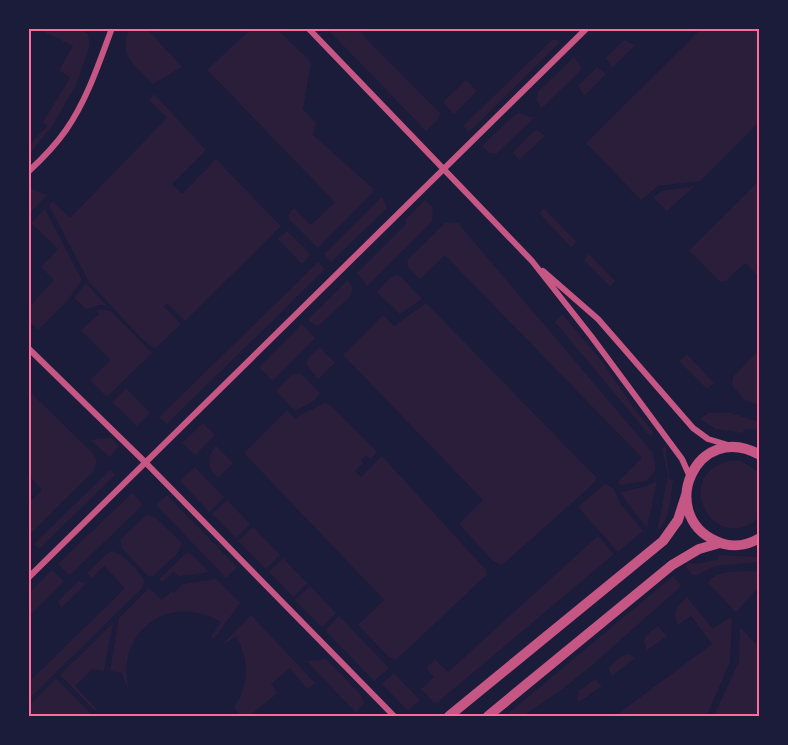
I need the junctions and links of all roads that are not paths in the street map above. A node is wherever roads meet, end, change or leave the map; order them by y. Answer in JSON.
{"nodes":[{"id":1,"x":112,"y":28,"type":"edge"},
{"id":2,"x":308,"y":28,"type":"edge"},
{"id":3,"x":587,"y":28,"type":"edge"},
{"id":4,"x":444,"y":170,"type":"junction"},
{"id":5,"x":28,"y":172,"type":"edge"},
{"id":6,"x":531,"y":261,"type":"junction"},
{"id":7,"x":28,"y":348,"type":"edge"},
{"id":8,"x":759,"y":445,"type":"edge"},
{"id":9,"x":730,"y":446,"type":"junction"},
{"id":10,"x":745,"y":448,"type":"junction"},
{"id":11,"x":759,"y":455,"type":"edge"},
{"id":12,"x":146,"y":463,"type":"junction"},
{"id":13,"x":690,"y":478,"type":"junction"},
{"id":14,"x":686,"y":495,"type":"junction"},
{"id":15,"x":759,"y":538,"type":"edge"},
{"id":16,"x":720,"y":543,"type":"junction"},
{"id":17,"x":746,"y":544,"type":"junction"},
{"id":18,"x":759,"y":547,"type":"edge"},
{"id":19,"x":28,"y":578,"type":"edge"},
{"id":20,"x":394,"y":717,"type":"edge"},
{"id":21,"x":449,"y":717,"type":"edge"},
{"id":22,"x":488,"y":717,"type":"edge"}],
"edges":[{"from":1,"to":5,"type":"street"},
{"from":2,"to":4,"type":"street"},
{"from":3,"to":4,"type":"street"},
{"from":4,"to":6,"type":"street"},
{"from":4,"to":12,"type":"street"},
{"from":6,"to":9,"type":"street"},
{"from":6,"to":13,"type":"street"},
{"from":7,"to":12,"type":"street"},
{"from":8,"to":10,"type":"street"},
{"from":9,"to":10,"type":"street"},
{"from":9,"to":13,"type":"street"},
{"from":10,"to":11,"type":"street"},
{"from":12,"to":19,"type":"street"},
{"from":12,"to":20,"type":"street"},
{"from":13,"to":14,"type":"street"},
{"from":14,"to":16,"type":"street"},
{"from":14,"to":21,"type":"street"},
{"from":15,"to":17,"type":"street"},
{"from":16,"to":17,"type":"street"},
{"from":16,"to":22,"type":"street"},
{"from":17,"to":18,"type":"street"}]}
